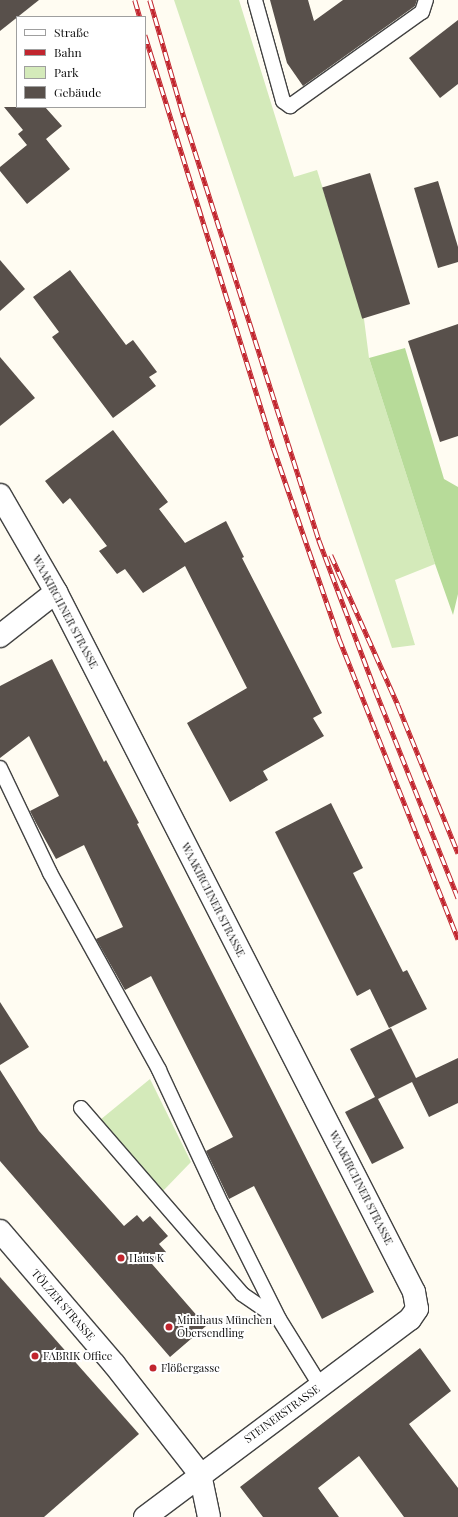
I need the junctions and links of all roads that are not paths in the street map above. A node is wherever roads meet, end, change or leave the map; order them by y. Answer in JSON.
{"nodes":[{"id":1,"x":255,"y":0,"type":"edge"},
{"id":2,"x":426,"y":0,"type":"edge"},
{"id":3,"x":0,"y":495,"type":"edge"},
{"id":4,"x":56,"y":592,"type":"junction"},
{"id":5,"x":0,"y":636,"type":"edge"},
{"id":6,"x":0,"y":768,"type":"edge"},
{"id":7,"x":81,"y":1108,"type":"dead end"},
{"id":8,"x":0,"y":1231,"type":"edge"},
{"id":9,"x":417,"y":1309,"type":"joint"},
{"id":10,"x":279,"y":1319,"type":"junction"},
{"id":11,"x":320,"y":1385,"type":"junction"},
{"id":12,"x":200,"y":1474,"type":"junction"},
{"id":13,"x":148,"y":1516,"type":"edge"},
{"id":14,"x":209,"y":1517,"type":"edge"}],
"edges":[{"from":1,"to":2,"type":"lane"},
{"from":3,"to":4,"type":"street","name":"WAAKIRCHNER STRASSE"},
{"from":4,"to":5,"type":"street"},
{"from":4,"to":9,"type":"street","name":"WAAKIRCHNER STRASSE"},
{"from":6,"to":10,"type":"lane"},
{"from":7,"to":10,"type":"lane"},
{"from":8,"to":12,"type":"street","name":"TÖLZER STRASSE"},
{"from":9,"to":11,"type":"street","name":"STEINERSTRASSE"},
{"from":10,"to":11,"type":"lane"},
{"from":11,"to":12,"type":"street","name":"STEINERSTRASSE"},
{"from":12,"to":13,"type":"street","name":"STEINERSTRASSE"},
{"from":12,"to":14,"type":"street"}]}
